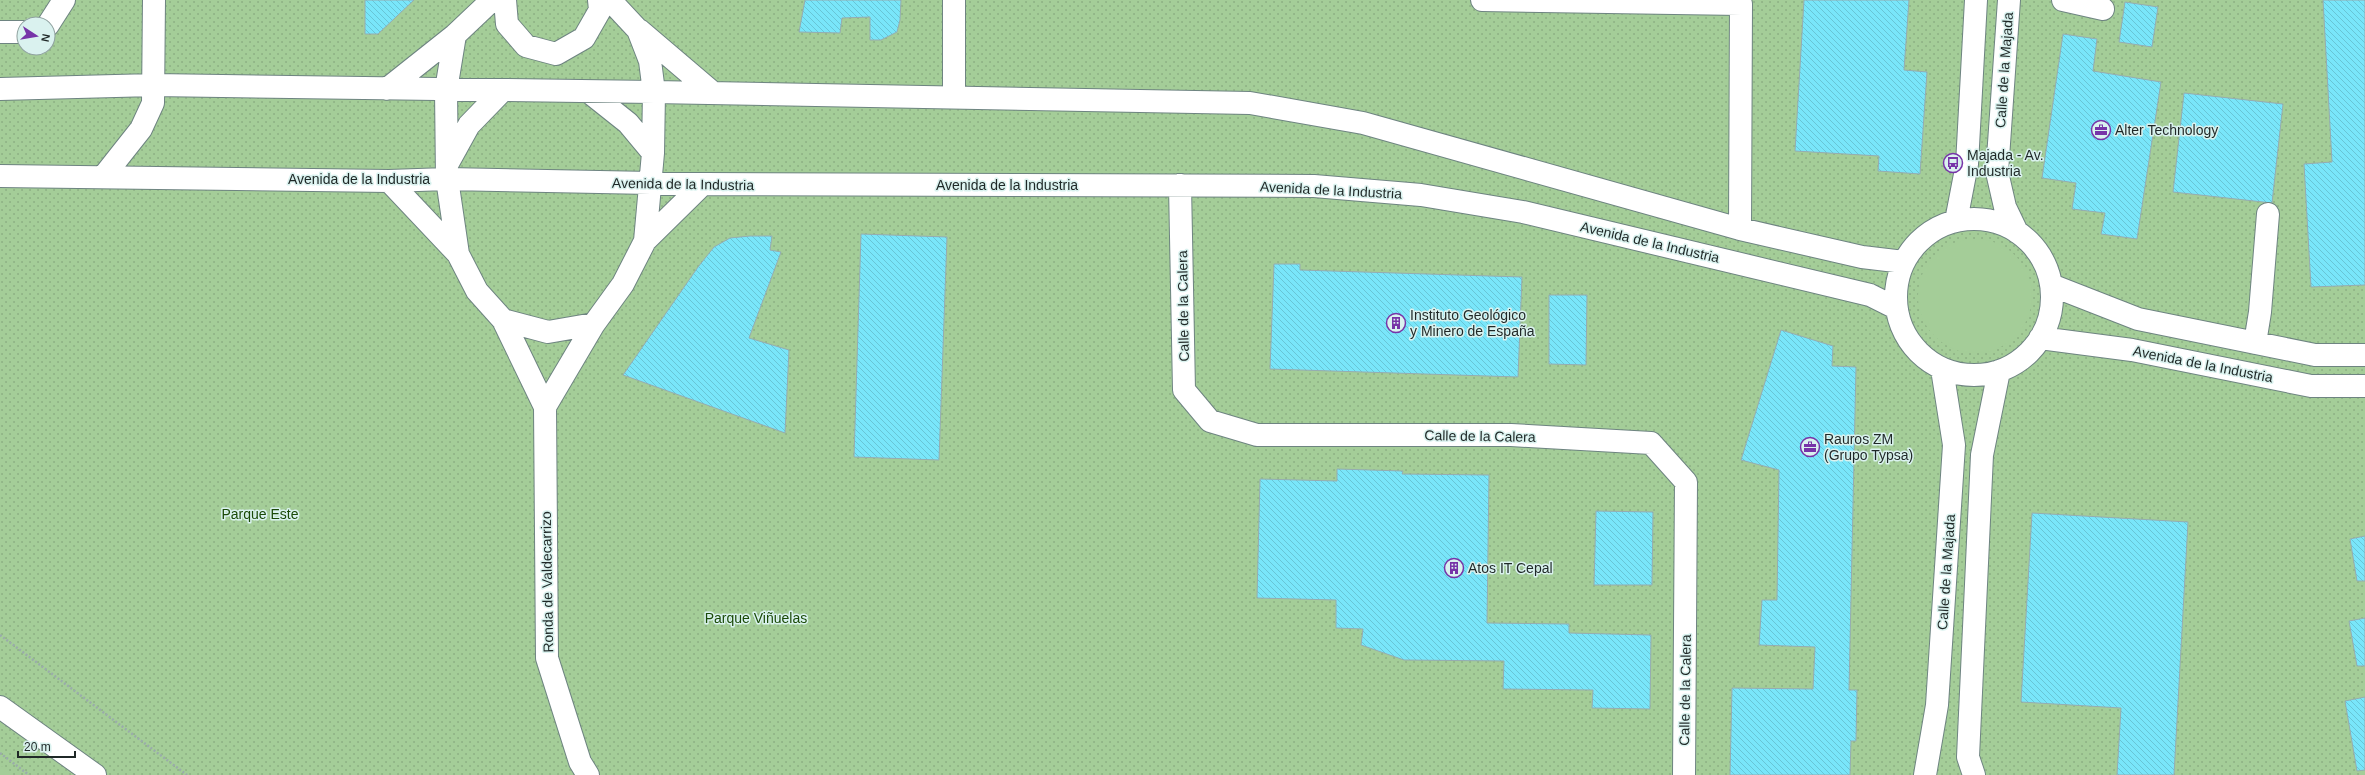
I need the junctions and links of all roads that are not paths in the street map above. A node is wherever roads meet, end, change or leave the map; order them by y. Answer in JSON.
{"nodes":[{"id":1,"x":64,"y":0,"type":"edge"},
{"id":2,"x":154,"y":0,"type":"edge"},
{"id":3,"x":492,"y":0,"type":"edge"},
{"id":4,"x":505,"y":0,"type":"edge"},
{"id":5,"x":599,"y":0,"type":"edge"},
{"id":6,"x":610,"y":0,"type":"edge"},
{"id":7,"x":954,"y":0,"type":"edge"},
{"id":8,"x":1482,"y":0,"type":"edge"},
{"id":9,"x":1976,"y":0,"type":"edge"},
{"id":10,"x":2009,"y":0,"type":"edge"},
{"id":11,"x":2063,"y":0,"type":"edge"},
{"id":12,"x":1741,"y":2,"type":"edge"},
{"id":13,"x":2103,"y":9,"type":"dead end"},
{"id":14,"x":54,"y":16,"type":"edge"},
{"id":15,"x":638,"y":30,"type":"junction"},
{"id":16,"x":0,"y":32,"type":"edge"},
{"id":17,"x":16,"y":32,"type":"edge"},
{"id":18,"x":455,"y":35,"type":"junction"},
{"id":19,"x":154,"y":86,"type":"junction"},
{"id":20,"x":0,"y":89,"type":"edge"},
{"id":21,"x":387,"y":89,"type":"junction"},
{"id":22,"x":446,"y":90,"type":"junction"},
{"id":23,"x":502,"y":91,"type":"junction"},
{"id":24,"x":590,"y":92,"type":"junction"},
{"id":25,"x":654,"y":92,"type":"junction"},
{"id":26,"x":713,"y":93,"type":"junction"},
{"id":27,"x":954,"y":97,"type":"junction"},
{"id":28,"x":653,"y":154,"type":"junction"},
{"id":29,"x":448,"y":171,"type":"junction"},
{"id":30,"x":0,"y":176,"type":"edge"},
{"id":31,"x":103,"y":177,"type":"junction"},
{"id":32,"x":390,"y":181,"type":"junction"},
{"id":33,"x":649,"y":184,"type":"junction"},
{"id":34,"x":703,"y":184,"type":"junction"},
{"id":35,"x":1180,"y":185,"type":"junction"},
{"id":36,"x":2268,"y":214,"type":"dead end"},
{"id":37,"x":1956,"y":221,"type":"junction"},
{"id":38,"x":1740,"y":229,"type":"junction"},
{"id":39,"x":2018,"y":232,"type":"junction"},
{"id":40,"x":645,"y":240,"type":"junction"},
{"id":41,"x":458,"y":254,"type":"junction"},
{"id":42,"x":1904,"y":262,"type":"junction"},
{"id":43,"x":2051,"y":285,"type":"junction"},
{"id":44,"x":1896,"y":308,"type":"junction"},
{"id":45,"x":503,"y":320,"type":"junction"},
{"id":46,"x":594,"y":324,"type":"junction"},
{"id":47,"x":2040,"y":338,"type":"junction"},
{"id":48,"x":2255,"y":343,"type":"junction"},
{"id":49,"x":2365,"y":355,"type":"edge"},
{"id":50,"x":1942,"y":369,"type":"junction"},
{"id":51,"x":1998,"y":371,"type":"junction"},
{"id":52,"x":2365,"y":386,"type":"edge"},
{"id":53,"x":545,"y":407,"type":"junction"},
{"id":54,"x":0,"y":708,"type":"edge"},
{"id":55,"x":95,"y":775,"type":"edge"},
{"id":56,"x":588,"y":775,"type":"edge"},
{"id":57,"x":1684,"y":775,"type":"edge"},
{"id":58,"x":1925,"y":775,"type":"edge"},
{"id":59,"x":1974,"y":775,"type":"edge"}],
"edges":[{"from":1,"to":14,"type":"street"},
{"from":2,"to":19,"type":"street"},
{"from":3,"to":18,"type":"street"},
{"from":4,"to":5,"type":"street"},
{"from":6,"to":15,"type":"street"},
{"from":7,"to":27,"type":"street"},
{"from":8,"to":12,"type":"street"},
{"from":9,"to":37,"type":"street"},
{"from":10,"to":39,"type":"street","name":"Calle de la Majada"},
{"from":11,"to":13,"type":"street"},
{"from":12,"to":38,"type":"street"},
{"from":15,"to":25,"type":"street"},
{"from":15,"to":26,"type":"street"},
{"from":16,"to":17,"type":"street"},
{"from":18,"to":21,"type":"street"},
{"from":18,"to":22,"type":"street"},
{"from":19,"to":20,"type":"street"},
{"from":19,"to":21,"type":"street"},
{"from":19,"to":31,"type":"street"},
{"from":21,"to":22,"type":"street"},
{"from":22,"to":23,"type":"street"},
{"from":22,"to":29,"type":"street"},
{"from":23,"to":24,"type":"street"},
{"from":23,"to":29,"type":"street"},
{"from":24,"to":25,"type":"street"},
{"from":24,"to":28,"type":"street"},
{"from":25,"to":26,"type":"street"},
{"from":25,"to":28,"type":"street"},
{"from":26,"to":27,"type":"street"},
{"from":27,"to":38,"type":"street"},
{"from":28,"to":33,"type":"street"},
{"from":29,"to":32,"type":"street","name":"Avenida de la Industria"},
{"from":29,"to":33,"type":"street","name":"Avenida de la Industria"},
{"from":29,"to":41,"type":"street"},
{"from":30,"to":31,"type":"street","name":"Avenida de la Industria"},
{"from":31,"to":32,"type":"street","name":"Avenida de la Industria"},
{"from":32,"to":41,"type":"street"},
{"from":33,"to":34,"type":"street","name":"Avenida de la Industria"},
{"from":33,"to":40,"type":"street"},
{"from":34,"to":35,"type":"street","name":"Avenida de la Industria"},
{"from":34,"to":40,"type":"street"},
{"from":35,"to":44,"type":"street","name":"Avenida de la Industria"},
{"from":35,"to":57,"type":"street","name":"Calle de la Calera"},
{"from":36,"to":48,"type":"street"},
{"from":37,"to":39,"type":"street"},
{"from":37,"to":42,"type":"street"},
{"from":38,"to":42,"type":"street"},
{"from":39,"to":43,"type":"street"},
{"from":40,"to":46,"type":"street"},
{"from":41,"to":45,"type":"street"},
{"from":42,"to":44,"type":"street"},
{"from":43,"to":47,"type":"street"},
{"from":43,"to":48,"type":"street"},
{"from":44,"to":50,"type":"street"},
{"from":45,"to":46,"type":"street"},
{"from":45,"to":53,"type":"street"},
{"from":46,"to":53,"type":"street"},
{"from":47,"to":51,"type":"street"},
{"from":47,"to":52,"type":"street","name":"Avenida de la Industria"},
{"from":48,"to":49,"type":"street"},
{"from":50,"to":51,"type":"street"},
{"from":50,"to":58,"type":"street","name":"Calle de la Majada"},
{"from":51,"to":59,"type":"street","name":"Calle de la Majada"},
{"from":53,"to":56,"type":"street","name":"Ronda de Valdecarrizo"},
{"from":54,"to":55,"type":"street"}]}
